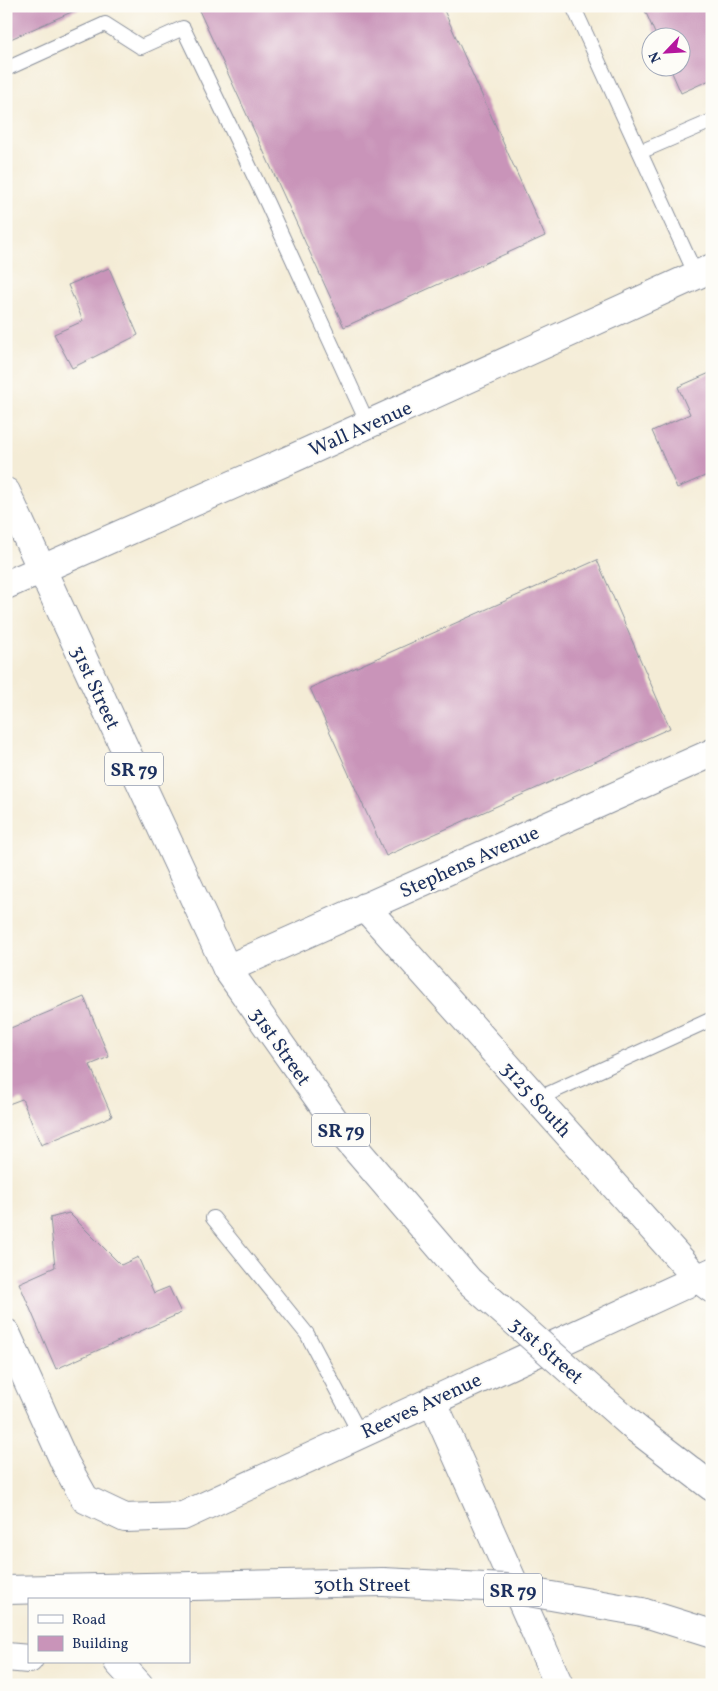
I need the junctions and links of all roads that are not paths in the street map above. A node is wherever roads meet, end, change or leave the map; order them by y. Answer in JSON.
{"nodes":[{"id":1,"x":573,"y":6,"type":"edge"},
{"id":2,"x":6,"y":69,"type":"edge"},
{"id":3,"x":712,"y":121,"type":"edge"},
{"id":4,"x":640,"y":152,"type":"junction"},
{"id":5,"x":704,"y":272,"type":"edge"},
{"id":6,"x":368,"y":424,"type":"junction"},
{"id":7,"x":6,"y":492,"type":"edge"},
{"id":8,"x":40,"y":569,"type":"junction"},
{"id":9,"x":6,"y":584,"type":"edge"},
{"id":10,"x":712,"y":753,"type":"edge"},
{"id":11,"x":365,"y":907,"type":"junction"},
{"id":12,"x":227,"y":969,"type":"junction"},
{"id":13,"x":712,"y":1019,"type":"edge"},
{"id":14,"x":536,"y":1099,"type":"junction"},
{"id":15,"x":213,"y":1218,"type":"dead end"},
{"id":16,"x":707,"y":1280,"type":"edge"},
{"id":17,"x":6,"y":1333,"type":"edge"},
{"id":18,"x":432,"y":1400,"type":"junction"},
{"id":19,"x":360,"y":1434,"type":"junction"},
{"id":20,"x":712,"y":1486,"type":"edge"},
{"id":21,"x":6,"y":1590,"type":"edge"},
{"id":22,"x":712,"y":1634,"type":"edge"},
{"id":23,"x":6,"y":1657,"type":"edge"},
{"id":24,"x":28,"y":1659,"type":"edge"},
{"id":25,"x":120,"y":1664,"type":"edge"},
{"id":26,"x":139,"y":1685,"type":"edge"},
{"id":27,"x":559,"y":1685,"type":"edge"}],
"edges":[{"from":1,"to":4,"type":"lane"},
{"from":2,"to":6,"type":"lane"},
{"from":3,"to":4,"type":"lane"},
{"from":4,"to":5,"type":"lane"},
{"from":5,"to":6,"type":"main road","name":"Wall Avenue"},
{"from":6,"to":8,"type":"main road","name":"Wall Avenue"},
{"from":7,"to":8,"type":"main road","name":"31st Street","number":"SR 79"},
{"from":8,"to":9,"type":"main road","name":"Wall Avenue"},
{"from":8,"to":12,"type":"main road","name":"31st Street","number":"SR 79"},
{"from":10,"to":11,"type":"main road","name":"Stephens Avenue"},
{"from":11,"to":12,"type":"main road","name":"Stephens Avenue"},
{"from":11,"to":14,"type":"main road","name":"3125 South"},
{"from":12,"to":20,"type":"main road","name":"31st Street","number":"SR 79","bridge":true},
{"from":13,"to":14,"type":"lane"},
{"from":14,"to":16,"type":"main road","name":"3125 South"},
{"from":15,"to":19,"type":"lane"},
{"from":16,"to":18,"type":"main road","name":"Reeves Avenue"},
{"from":17,"to":19,"type":"main road","name":"Reeves Avenue"},
{"from":18,"to":19,"type":"main road","name":"Reeves Avenue"},
{"from":18,"to":27,"type":"main road"},
{"from":21,"to":22,"type":"main road","name":"30th Street","number":"SR 79","bridge":true},
{"from":23,"to":24,"type":"main road"},
{"from":25,"to":26,"type":"main road"}]}
